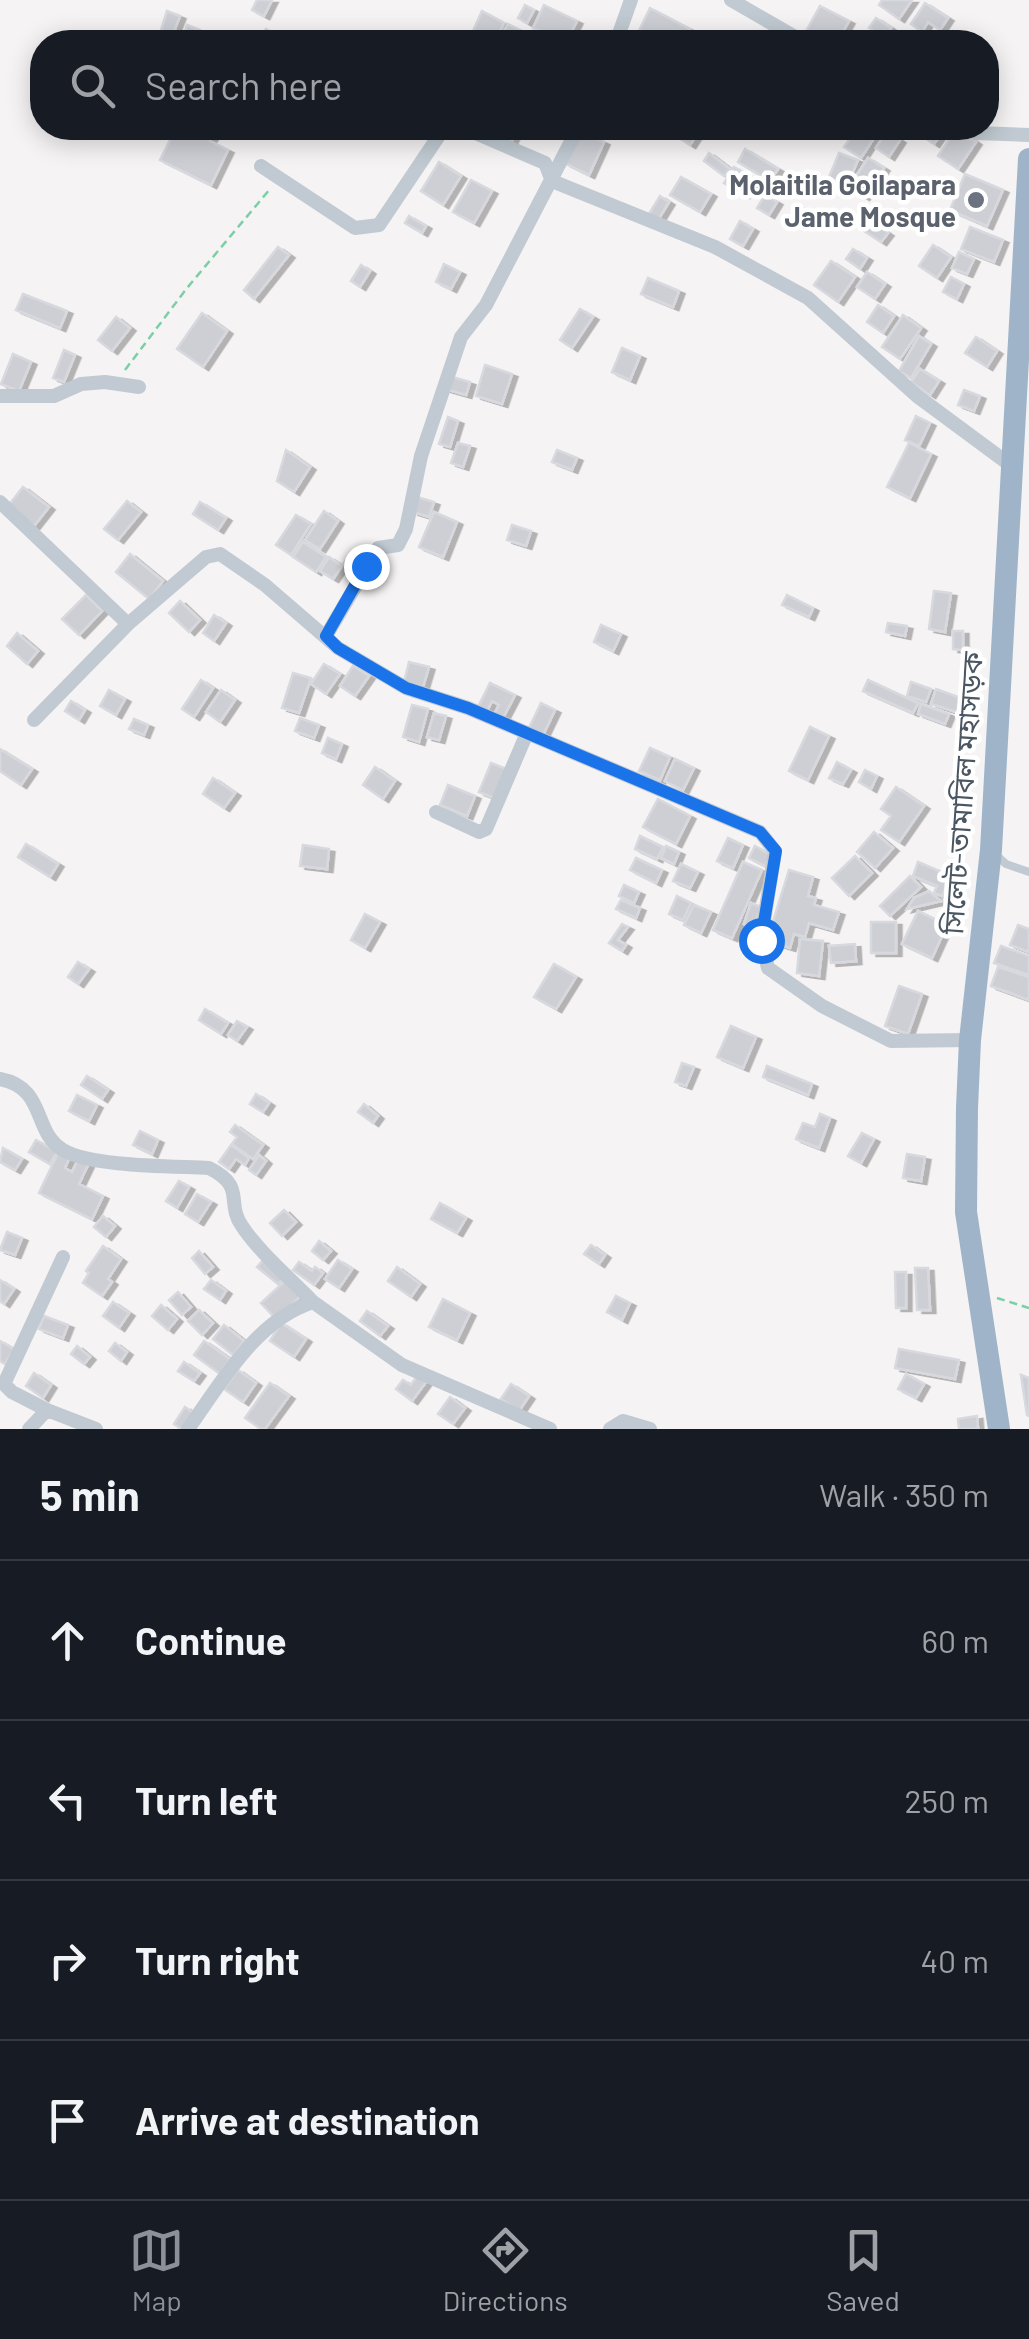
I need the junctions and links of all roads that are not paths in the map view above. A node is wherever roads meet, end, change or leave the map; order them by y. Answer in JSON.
{"nodes":[{"id":1,"x":730,"y":0,"type":"edge"},
{"id":2,"x":628,"y":1,"type":"edge"},
{"id":3,"x":620,"y":30,"type":"edge"},
{"id":4,"x":783,"y":30,"type":"edge"},
{"id":5,"x":999,"y":133,"type":"edge"},
{"id":6,"x":1029,"y":134,"type":"edge"},
{"id":7,"x":436,"y":140,"type":"edge"},
{"id":8,"x":492,"y":140,"type":"edge"},
{"id":9,"x":572,"y":140,"type":"edge"},
{"id":10,"x":1029,"y":159,"type":"edge"},
{"id":11,"x":262,"y":166,"type":"dead end"},
{"id":12,"x":552,"y":181,"type":"junction"},
{"id":13,"x":139,"y":387,"type":"dead end"},
{"id":14,"x":0,"y":396,"type":"edge"},
{"id":15,"x":1019,"y":480,"type":"edge"},
{"id":16,"x":0,"y":502,"type":"edge"},
{"id":17,"x":128,"y":624,"type":"junction"},
{"id":18,"x":326,"y":636,"type":"junction"},
{"id":19,"x":34,"y":720,"type":"dead end"},
{"id":20,"x":527,"y":733,"type":"junction"},
{"id":21,"x":436,"y":812,"type":"dead end"},
{"id":22,"x":991,"y":850,"type":"junction"},
{"id":23,"x":1029,"y":872,"type":"edge"},
{"id":24,"x":970,"y":1040,"type":"junction"},
{"id":25,"x":0,"y":1079,"type":"edge"},
{"id":26,"x":63,"y":1257,"type":"dead end"},
{"id":27,"x":313,"y":1302,"type":"junction"},
{"id":28,"x":2,"y":1386,"type":"edge"},
{"id":29,"x":47,"y":1410,"type":"junction"},
{"id":30,"x":30,"y":1429,"type":"edge"},
{"id":31,"x":96,"y":1429,"type":"edge"},
{"id":32,"x":188,"y":1429,"type":"edge"},
{"id":33,"x":550,"y":1429,"type":"edge"},
{"id":34,"x":610,"y":1429,"type":"edge"},
{"id":35,"x":650,"y":1429,"type":"edge"},
{"id":36,"x":999,"y":1429,"type":"edge"}],
"edges":[{"from":1,"to":4,"type":"street"},
{"from":2,"to":3,"type":"street"},
{"from":5,"to":6,"type":"street"},
{"from":7,"to":11,"type":"street"},
{"from":8,"to":12,"type":"street"},
{"from":9,"to":12,"type":"street"},
{"from":10,"to":15,"type":"highway","name":"সিলেট-তামাবিল মহাসড়ক"},
{"from":12,"to":15,"type":"street"},
{"from":12,"to":18,"type":"street"},
{"from":13,"to":14,"type":"street"},
{"from":15,"to":22,"type":"highway","name":"সিলেট-তামাবিল মহাসড়ক"},
{"from":16,"to":17,"type":"street"},
{"from":17,"to":18,"type":"street"},
{"from":17,"to":19,"type":"street"},
{"from":18,"to":20,"type":"street"},
{"from":20,"to":21,"type":"street"},
{"from":20,"to":24,"type":"street"},
{"from":22,"to":23,"type":"lane"},
{"from":22,"to":24,"type":"highway","name":"সিলেট-তামাবিল মহাসড়ক"},
{"from":24,"to":36,"type":"highway","name":"সিলেট-তামাবিল মহাসড়ক"},
{"from":25,"to":27,"type":"street"},
{"from":26,"to":28,"type":"street"},
{"from":27,"to":32,"type":"street"},
{"from":27,"to":33,"type":"street"},
{"from":28,"to":29,"type":"street"},
{"from":29,"to":30,"type":"street"},
{"from":29,"to":31,"type":"street"},
{"from":34,"to":35,"type":"street"}]}
